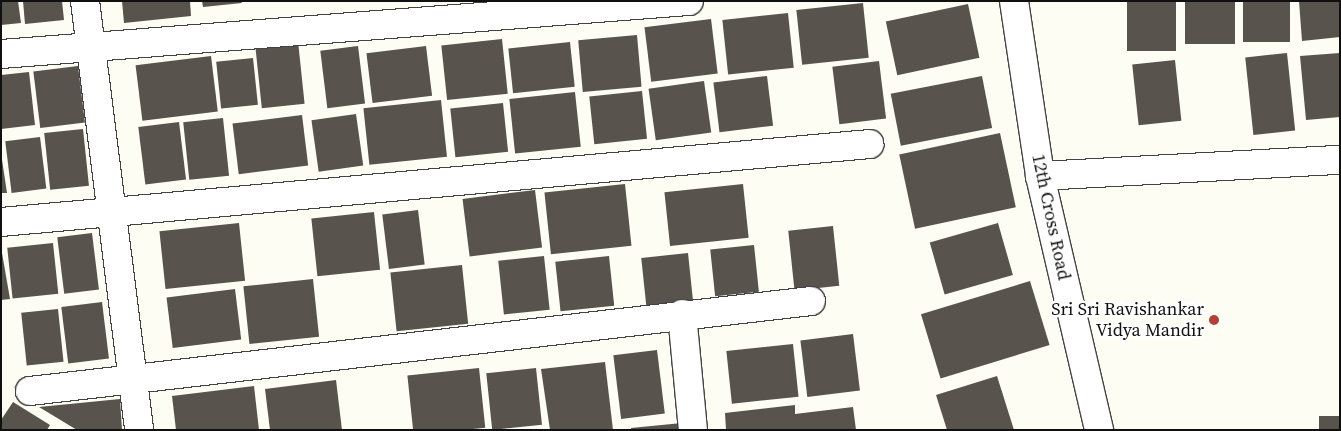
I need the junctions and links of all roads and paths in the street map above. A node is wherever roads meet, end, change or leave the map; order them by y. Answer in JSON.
{"nodes":[{"id":1,"x":85,"y":1,"type":"edge"},
{"id":2,"x":689,"y":1,"type":"edge"},
{"id":3,"x":1014,"y":1,"type":"edge"},
{"id":4,"x":91,"y":48,"type":"junction"},
{"id":5,"x":1,"y":54,"type":"edge"},
{"id":6,"x":870,"y":144,"type":"dead end"},
{"id":7,"x":1340,"y":160,"type":"edge"},
{"id":8,"x":1040,"y":176,"type":"junction"},
{"id":9,"x":112,"y":211,"type":"junction"},
{"id":10,"x":1,"y":222,"type":"edge"},
{"id":11,"x":811,"y":301,"type":"dead end"},
{"id":12,"x":682,"y":314,"type":"junction"},
{"id":13,"x":133,"y":379,"type":"junction"},
{"id":14,"x":30,"y":391,"type":"dead end"},
{"id":15,"x":139,"y":430,"type":"edge"},
{"id":16,"x":693,"y":430,"type":"edge"},
{"id":17,"x":1099,"y":430,"type":"edge"}],
"edges":[{"from":1,"to":4,"type":"street"},
{"from":2,"to":4,"type":"street"},
{"from":3,"to":8,"type":"street","name":"12th Cross Road"},
{"from":4,"to":5,"type":"street"},
{"from":4,"to":9,"type":"street"},
{"from":6,"to":9,"type":"street"},
{"from":7,"to":8,"type":"street"},
{"from":8,"to":17,"type":"street","name":"12th Cross Road"},
{"from":9,"to":10,"type":"street"},
{"from":9,"to":13,"type":"street"},
{"from":11,"to":12,"type":"street"},
{"from":12,"to":13,"type":"street"},
{"from":12,"to":16,"type":"street"},
{"from":13,"to":14,"type":"street"},
{"from":13,"to":15,"type":"street"}]}
